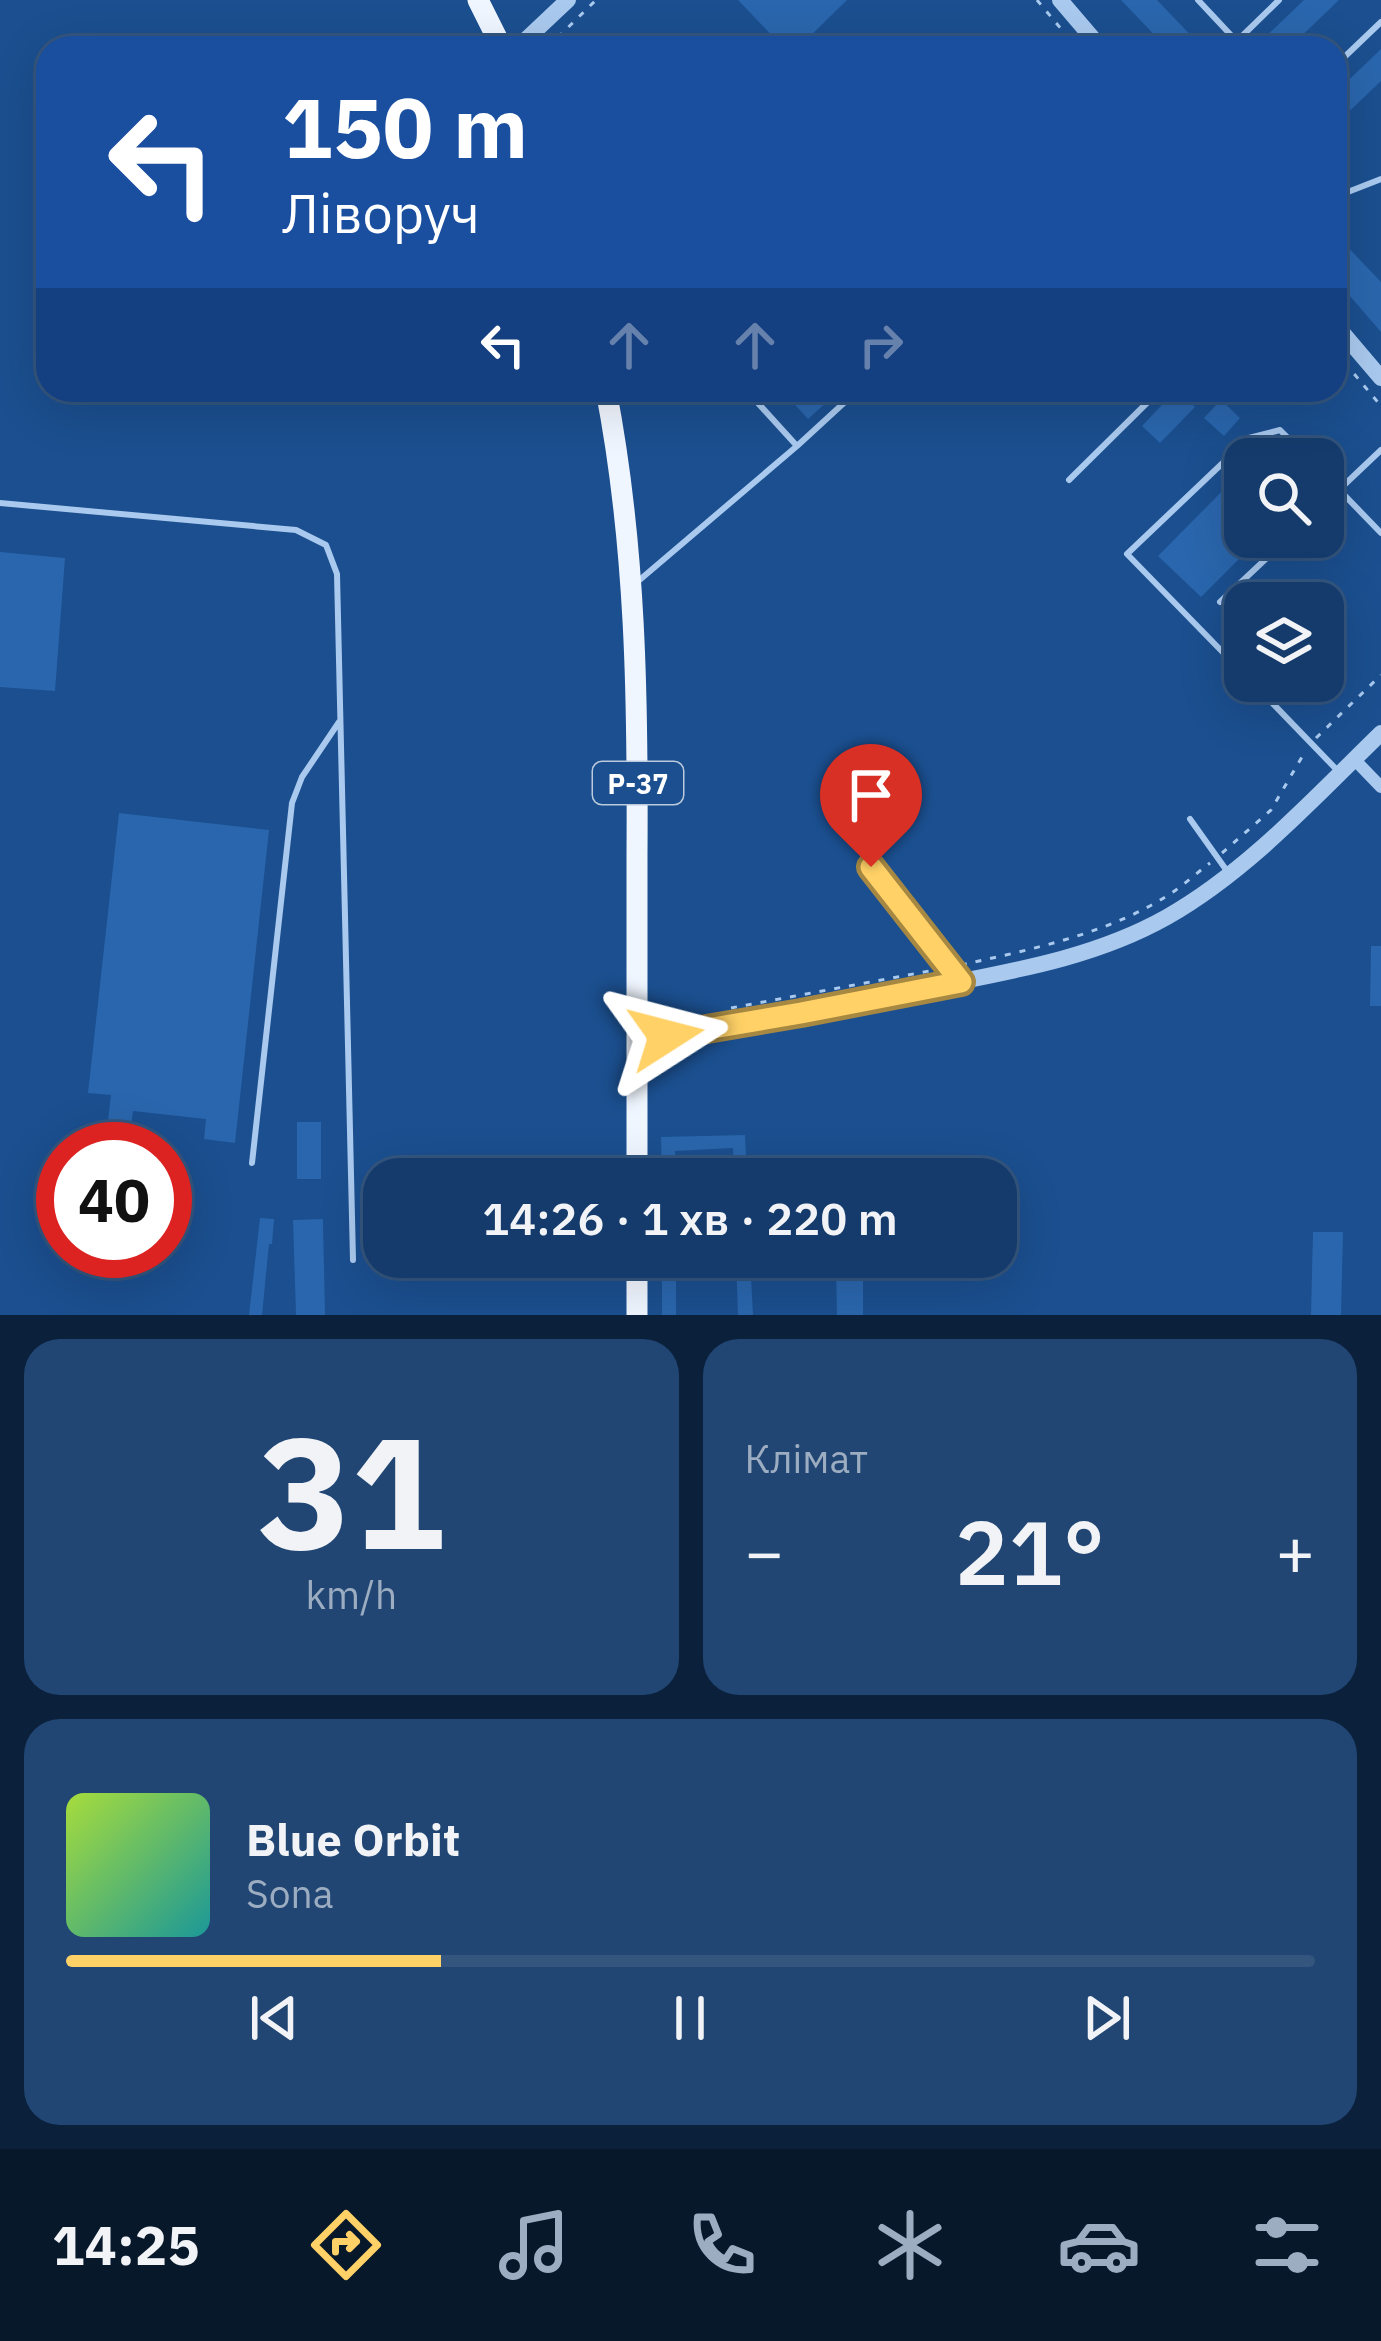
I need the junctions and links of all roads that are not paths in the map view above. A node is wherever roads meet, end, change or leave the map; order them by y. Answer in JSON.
{"nodes":[{"id":1,"x":478,"y":0,"type":"edge"},
{"id":2,"x":568,"y":0,"type":"edge"},
{"id":3,"x":1060,"y":0,"type":"edge"},
{"id":4,"x":1198,"y":0,"type":"edge"},
{"id":5,"x":1280,"y":0,"type":"edge"},
{"id":6,"x":1381,"y":22,"type":"edge"},
{"id":7,"x":496,"y":36,"type":"edge"},
{"id":8,"x":530,"y":36,"type":"edge"},
{"id":9,"x":1091,"y":36,"type":"edge"},
{"id":10,"x":1232,"y":36,"type":"edge"},
{"id":11,"x":1248,"y":36,"type":"edge"},
{"id":12,"x":1347,"y":55,"type":"edge"},
{"id":13,"x":1381,"y":179,"type":"edge"},
{"id":14,"x":1347,"y":192,"type":"edge"},
{"id":15,"x":1347,"y":338,"type":"edge"},
{"id":16,"x":1381,"y":378,"type":"edge"},
{"id":17,"x":608,"y":402,"type":"edge"},
{"id":18,"x":757,"y":402,"type":"edge"},
{"id":19,"x":845,"y":402,"type":"edge"},
{"id":20,"x":1148,"y":402,"type":"edge"},
{"id":21,"x":1249,"y":438,"type":"edge"},
{"id":22,"x":1288,"y":438,"type":"edge"},
{"id":23,"x":796,"y":446,"type":"junction"},
{"id":24,"x":1381,"y":450,"type":"edge"},
{"id":25,"x":1224,"y":462,"type":"edge"},
{"id":26,"x":1069,"y":480,"type":"dead end"},
{"id":27,"x":1344,"y":485,"type":"edge"},
{"id":28,"x":1344,"y":495,"type":"edge"},
{"id":29,"x":0,"y":503,"type":"edge"},
{"id":30,"x":1381,"y":533,"type":"edge"},
{"id":31,"x":1267,"y":558,"type":"edge"},
{"id":32,"x":633,"y":585,"type":"junction"},
{"id":33,"x":1220,"y":602,"type":"dead end"},
{"id":34,"x":1224,"y":653,"type":"edge"},
{"id":35,"x":1272,"y":702,"type":"edge"},
{"id":36,"x":341,"y":719,"type":"junction"},
{"id":37,"x":1381,"y":733,"type":"edge"},
{"id":38,"x":1354,"y":759,"type":"junction"},
{"id":39,"x":1340,"y":772,"type":"junction"},
{"id":40,"x":1381,"y":787,"type":"edge"},
{"id":41,"x":1190,"y":819,"type":"dead end"},
{"id":42,"x":871,"y":867,"type":"dead end"},
{"id":43,"x":1229,"y":874,"type":"junction"},
{"id":44,"x":954,"y":975,"type":"junction"},
{"id":45,"x":637,"y":1040,"type":"junction"},
{"id":46,"x":637,"y":1158,"type":"edge"},
{"id":47,"x":252,"y":1163,"type":"dead end"},
{"id":48,"x":353,"y":1260,"type":"dead end"},
{"id":49,"x":637,"y":1278,"type":"edge"},
{"id":50,"x":637,"y":1315,"type":"edge"}],
"edges":[{"from":1,"to":7,"type":"main road"},
{"from":2,"to":8,"type":"street"},
{"from":3,"to":9,"type":"street"},
{"from":4,"to":10,"type":"lane"},
{"from":5,"to":11,"type":"lane"},
{"from":6,"to":12,"type":"lane"},
{"from":13,"to":14,"type":"lane"},
{"from":15,"to":16,"type":"street"},
{"from":17,"to":32,"type":"main road","number":"Р-37"},
{"from":18,"to":23,"type":"lane"},
{"from":19,"to":23,"type":"lane"},
{"from":20,"to":26,"type":"lane"},
{"from":21,"to":22,"type":"lane"},
{"from":23,"to":32,"type":"lane"},
{"from":24,"to":27,"type":"lane"},
{"from":25,"to":34,"type":"lane"},
{"from":28,"to":30,"type":"lane"},
{"from":29,"to":36,"type":"lane"},
{"from":31,"to":33,"type":"lane"},
{"from":32,"to":45,"type":"main road","number":"Р-37"},
{"from":35,"to":39,"type":"lane"},
{"from":36,"to":47,"type":"lane"},
{"from":36,"to":48,"type":"lane"},
{"from":37,"to":38,"type":"street"},
{"from":38,"to":39,"type":"street"},
{"from":38,"to":40,"type":"street"},
{"from":39,"to":43,"type":"street"},
{"from":41,"to":43,"type":"lane"},
{"from":42,"to":44,"type":"lane"},
{"from":43,"to":44,"type":"street"},
{"from":44,"to":45,"type":"street"},
{"from":45,"to":46,"type":"main road","number":"Р-37"},
{"from":49,"to":50,"type":"main road"}]}
